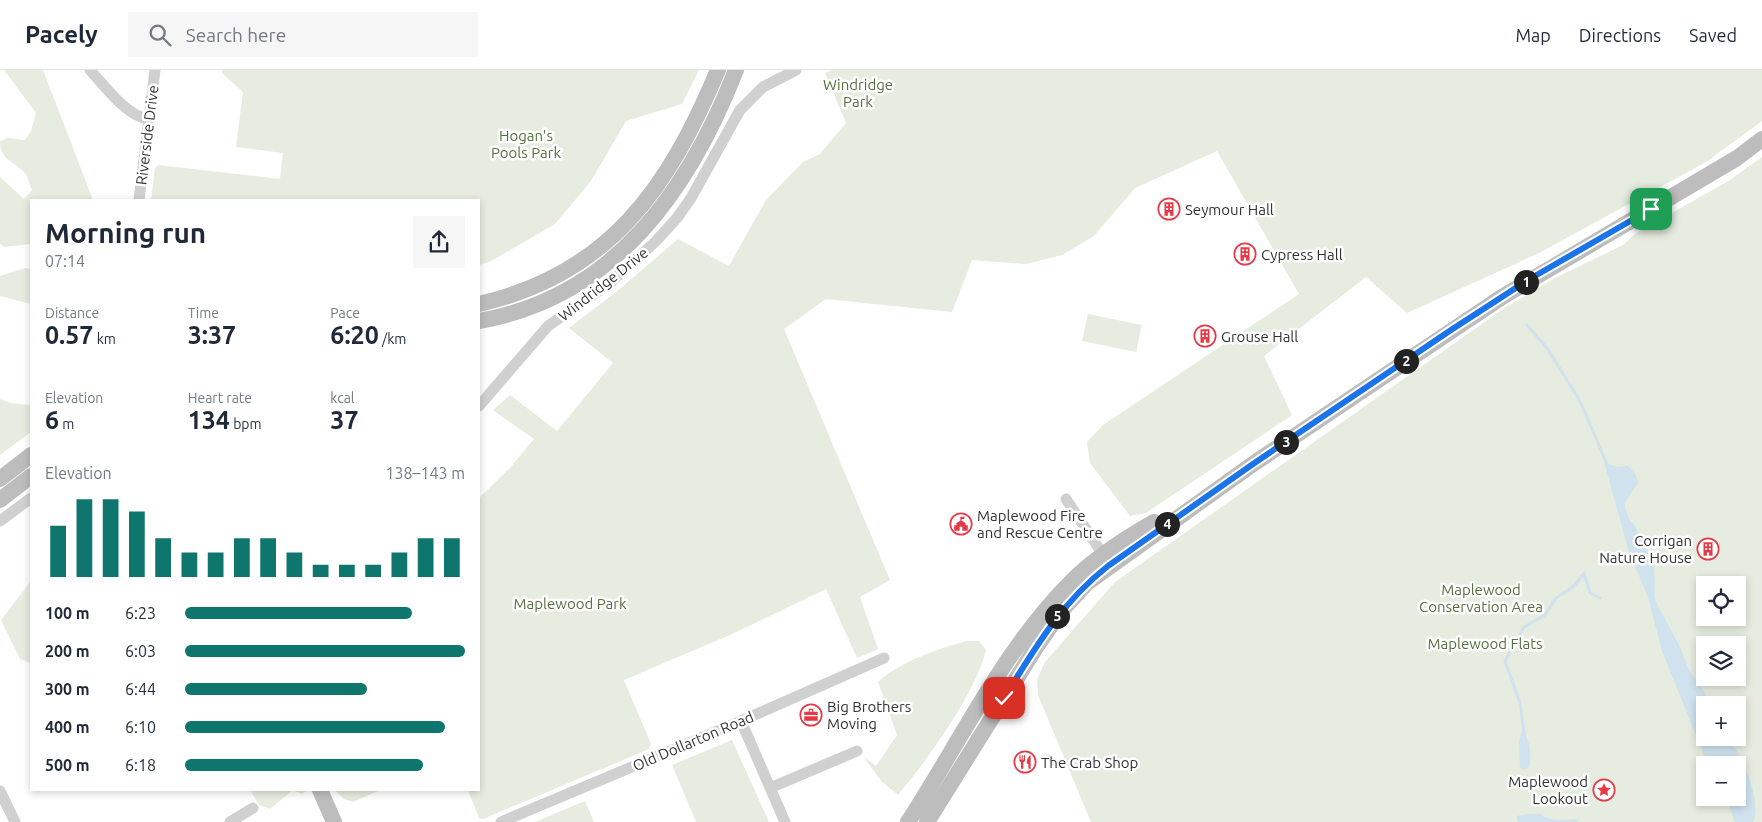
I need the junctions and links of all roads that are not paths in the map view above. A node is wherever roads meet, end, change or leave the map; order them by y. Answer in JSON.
{"nodes":[{"id":1,"x":90,"y":70,"type":"edge"},
{"id":2,"x":155,"y":70,"type":"edge"},
{"id":3,"x":718,"y":70,"type":"edge"},
{"id":4,"x":736,"y":70,"type":"edge"},
{"id":5,"x":796,"y":70,"type":"edge"},
{"id":6,"x":149,"y":119,"type":"junction"},
{"id":7,"x":1762,"y":139,"type":"edge"},
{"id":8,"x":139,"y":199,"type":"edge"},
{"id":9,"x":480,"y":304,"type":"edge"},
{"id":10,"x":480,"y":321,"type":"edge"},
{"id":11,"x":480,"y":405,"type":"edge"},
{"id":12,"x":30,"y":456,"type":"edge"},
{"id":13,"x":30,"y":477,"type":"edge"},
{"id":14,"x":0,"y":479,"type":"edge"},
{"id":15,"x":30,"y":499,"type":"edge"},
{"id":16,"x":1066,"y":499,"type":"dead end"},
{"id":17,"x":0,"y":500,"type":"edge"},
{"id":18,"x":0,"y":521,"type":"edge"},
{"id":19,"x":1107,"y":560,"type":"junction"},
{"id":20,"x":884,"y":658,"type":"dead end"},
{"id":21,"x":741,"y":722,"type":"junction"},
{"id":22,"x":857,"y":751,"type":"dead end"},
{"id":23,"x":770,"y":788,"type":"junction"},
{"id":24,"x":0,"y":790,"type":"edge"},
{"id":25,"x":320,"y":791,"type":"edge"},
{"id":26,"x":253,"y":808,"type":"dead end"},
{"id":27,"x":15,"y":822,"type":"edge"},
{"id":28,"x":230,"y":822,"type":"edge"},
{"id":29,"x":334,"y":822,"type":"edge"},
{"id":30,"x":501,"y":822,"type":"edge"},
{"id":31,"x":785,"y":822,"type":"edge"},
{"id":32,"x":908,"y":822,"type":"edge"},
{"id":33,"x":927,"y":822,"type":"edge"}],
"edges":[{"from":1,"to":6,"type":"street"},
{"from":2,"to":6,"type":"street","name":"Riverside Drive"},
{"from":3,"to":9,"type":"street"},
{"from":4,"to":10,"type":"street"},
{"from":5,"to":11,"type":"street","name":"Windridge Drive"},
{"from":6,"to":8,"type":"street","name":"Riverside Drive"},
{"from":7,"to":19,"type":"street"},
{"from":12,"to":14,"type":"street"},
{"from":13,"to":17,"type":"street"},
{"from":15,"to":18,"type":"street"},
{"from":16,"to":19,"type":"street"},
{"from":19,"to":32,"type":"street"},
{"from":19,"to":33,"type":"street"},
{"from":20,"to":21,"type":"street","name":"Old Dollarton Road"},
{"from":21,"to":23,"type":"street"},
{"from":21,"to":30,"type":"street","name":"Old Dollarton Road"},
{"from":22,"to":23,"type":"street"},
{"from":23,"to":31,"type":"street"},
{"from":24,"to":27,"type":"street"},
{"from":25,"to":29,"type":"street"},
{"from":26,"to":28,"type":"street"}]}
